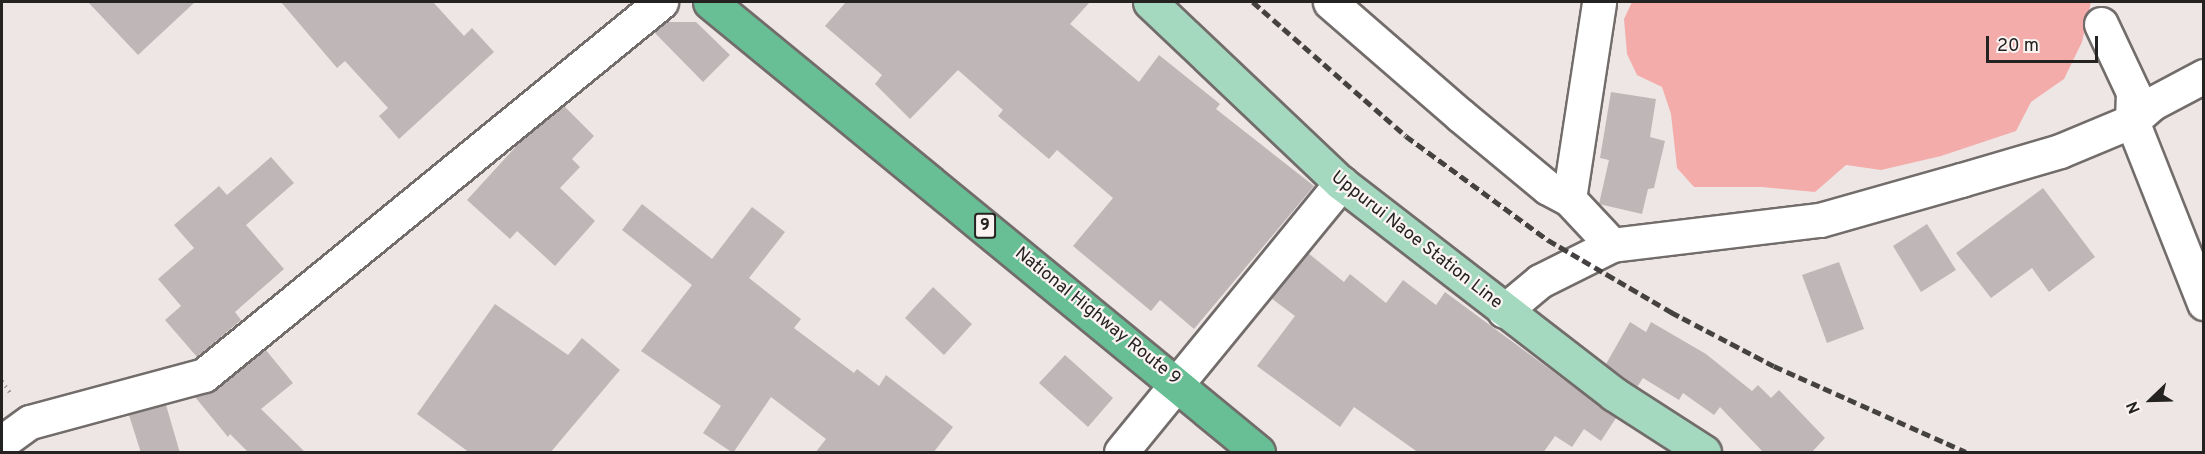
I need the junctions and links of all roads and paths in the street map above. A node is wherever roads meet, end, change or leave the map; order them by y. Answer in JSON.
{"nodes":[{"id":1,"x":661,"y":2,"type":"edge"},
{"id":2,"x":711,"y":2,"type":"edge"},
{"id":3,"x":1150,"y":2,"type":"edge"},
{"id":4,"x":1330,"y":2,"type":"edge"},
{"id":5,"x":1604,"y":5,"type":"edge"},
{"id":6,"x":2102,"y":24,"type":"dead end"},
{"id":7,"x":2204,"y":76,"type":"edge"},
{"id":8,"x":2132,"y":121,"type":"junction"},
{"id":9,"x":1341,"y":183,"type":"junction"},
{"id":10,"x":1569,"y":199,"type":"junction"},
{"id":11,"x":1612,"y":245,"type":"junction"},
{"id":12,"x":2204,"y":303,"type":"edge"},
{"id":13,"x":1504,"y":311,"type":"junction"},
{"id":14,"x":1178,"y":383,"type":"junction"},
{"id":15,"x":2,"y":442,"type":"edge"},
{"id":16,"x":1121,"y":453,"type":"edge"},
{"id":17,"x":1258,"y":453,"type":"edge"},
{"id":18,"x":1704,"y":453,"type":"edge"}],
"edges":[{"from":1,"to":15,"type":"street"},
{"from":2,"to":14,"type":"highway","name":"National Highway Route 9","number":"9"},
{"from":3,"to":9,"type":"main road","name":"Uppurui Naoe Station Line"},
{"from":4,"to":10,"type":"street"},
{"from":5,"to":10,"type":"street"},
{"from":6,"to":8,"type":"street"},
{"from":7,"to":8,"type":"street"},
{"from":8,"to":11,"type":"street"},
{"from":8,"to":12,"type":"street"},
{"from":9,"to":13,"type":"main road","name":"Uppurui Naoe Station Line"},
{"from":9,"to":14,"type":"street"},
{"from":10,"to":11,"type":"street"},
{"from":11,"to":13,"type":"street"},
{"from":13,"to":18,"type":"main road","name":"Uppurui Naoe Station Line"},
{"from":14,"to":16,"type":"street"},
{"from":14,"to":17,"type":"highway","name":"National Highway Route 9","number":"9"}]}
